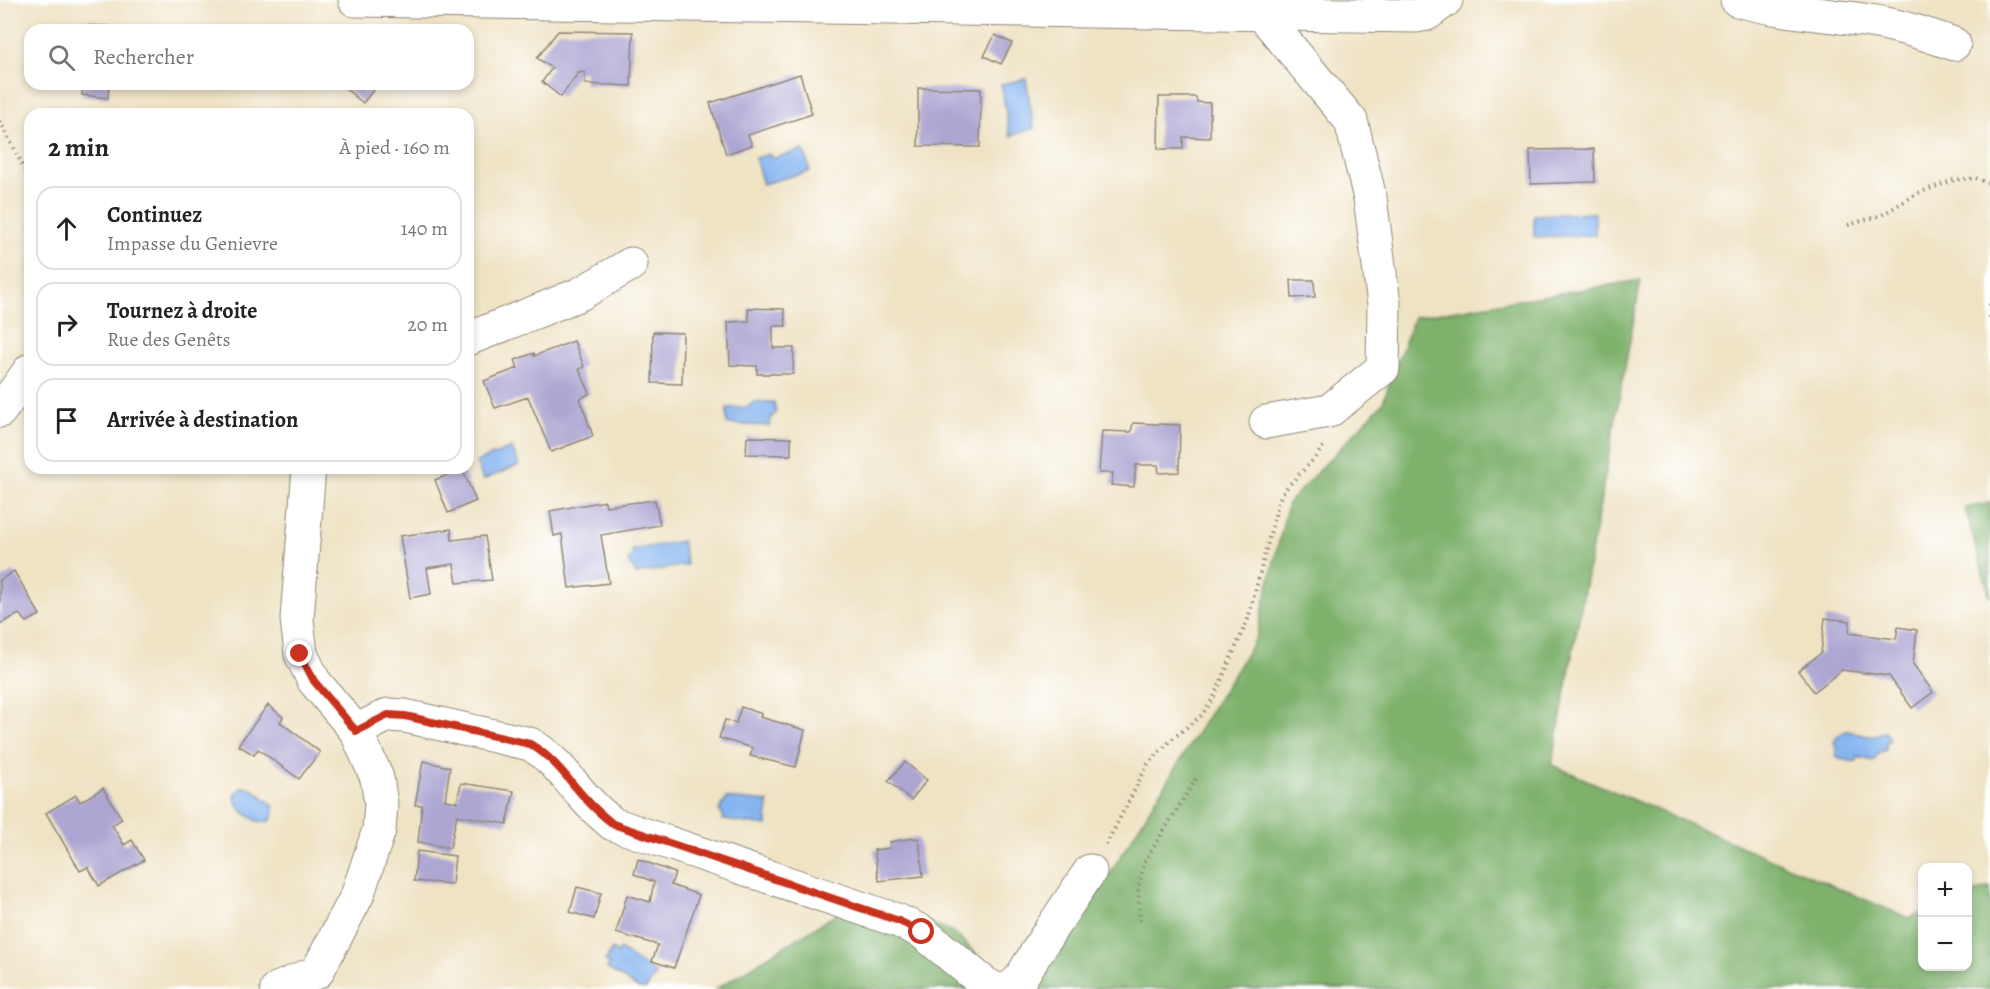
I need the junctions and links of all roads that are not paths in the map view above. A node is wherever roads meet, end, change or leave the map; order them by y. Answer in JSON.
{"nodes":[{"id":1,"x":355,"y":0,"type":"edge"},
{"id":2,"x":1446,"y":0,"type":"edge"},
{"id":3,"x":1737,"y":0,"type":"edge"},
{"id":4,"x":1260,"y":12,"type":"junction"},
{"id":5,"x":1954,"y":44,"type":"dead end"},
{"id":6,"x":631,"y":264,"type":"dead end"},
{"id":7,"x":474,"y":337,"type":"edge"},
{"id":8,"x":24,"y":378,"type":"edge"},
{"id":9,"x":0,"y":411,"type":"edge"},
{"id":10,"x":1266,"y":422,"type":"dead end"},
{"id":11,"x":309,"y":474,"type":"edge"},
{"id":12,"x":356,"y":731,"type":"junction"},
{"id":13,"x":1090,"y":871,"type":"road end"},
{"id":14,"x":278,"y":989,"type":"edge"},
{"id":15,"x":996,"y":989,"type":"edge"},
{"id":16,"x":1006,"y":989,"type":"edge"}],
"edges":[{"from":1,"to":4,"type":"street"},
{"from":2,"to":4,"type":"street"},
{"from":3,"to":5,"type":"street"},
{"from":4,"to":10,"type":"street"},
{"from":6,"to":7,"type":"street"},
{"from":8,"to":9,"type":"street"},
{"from":11,"to":12,"type":"street"},
{"from":12,"to":14,"type":"street"},
{"from":12,"to":15,"type":"street"},
{"from":13,"to":16,"type":"street"}]}
